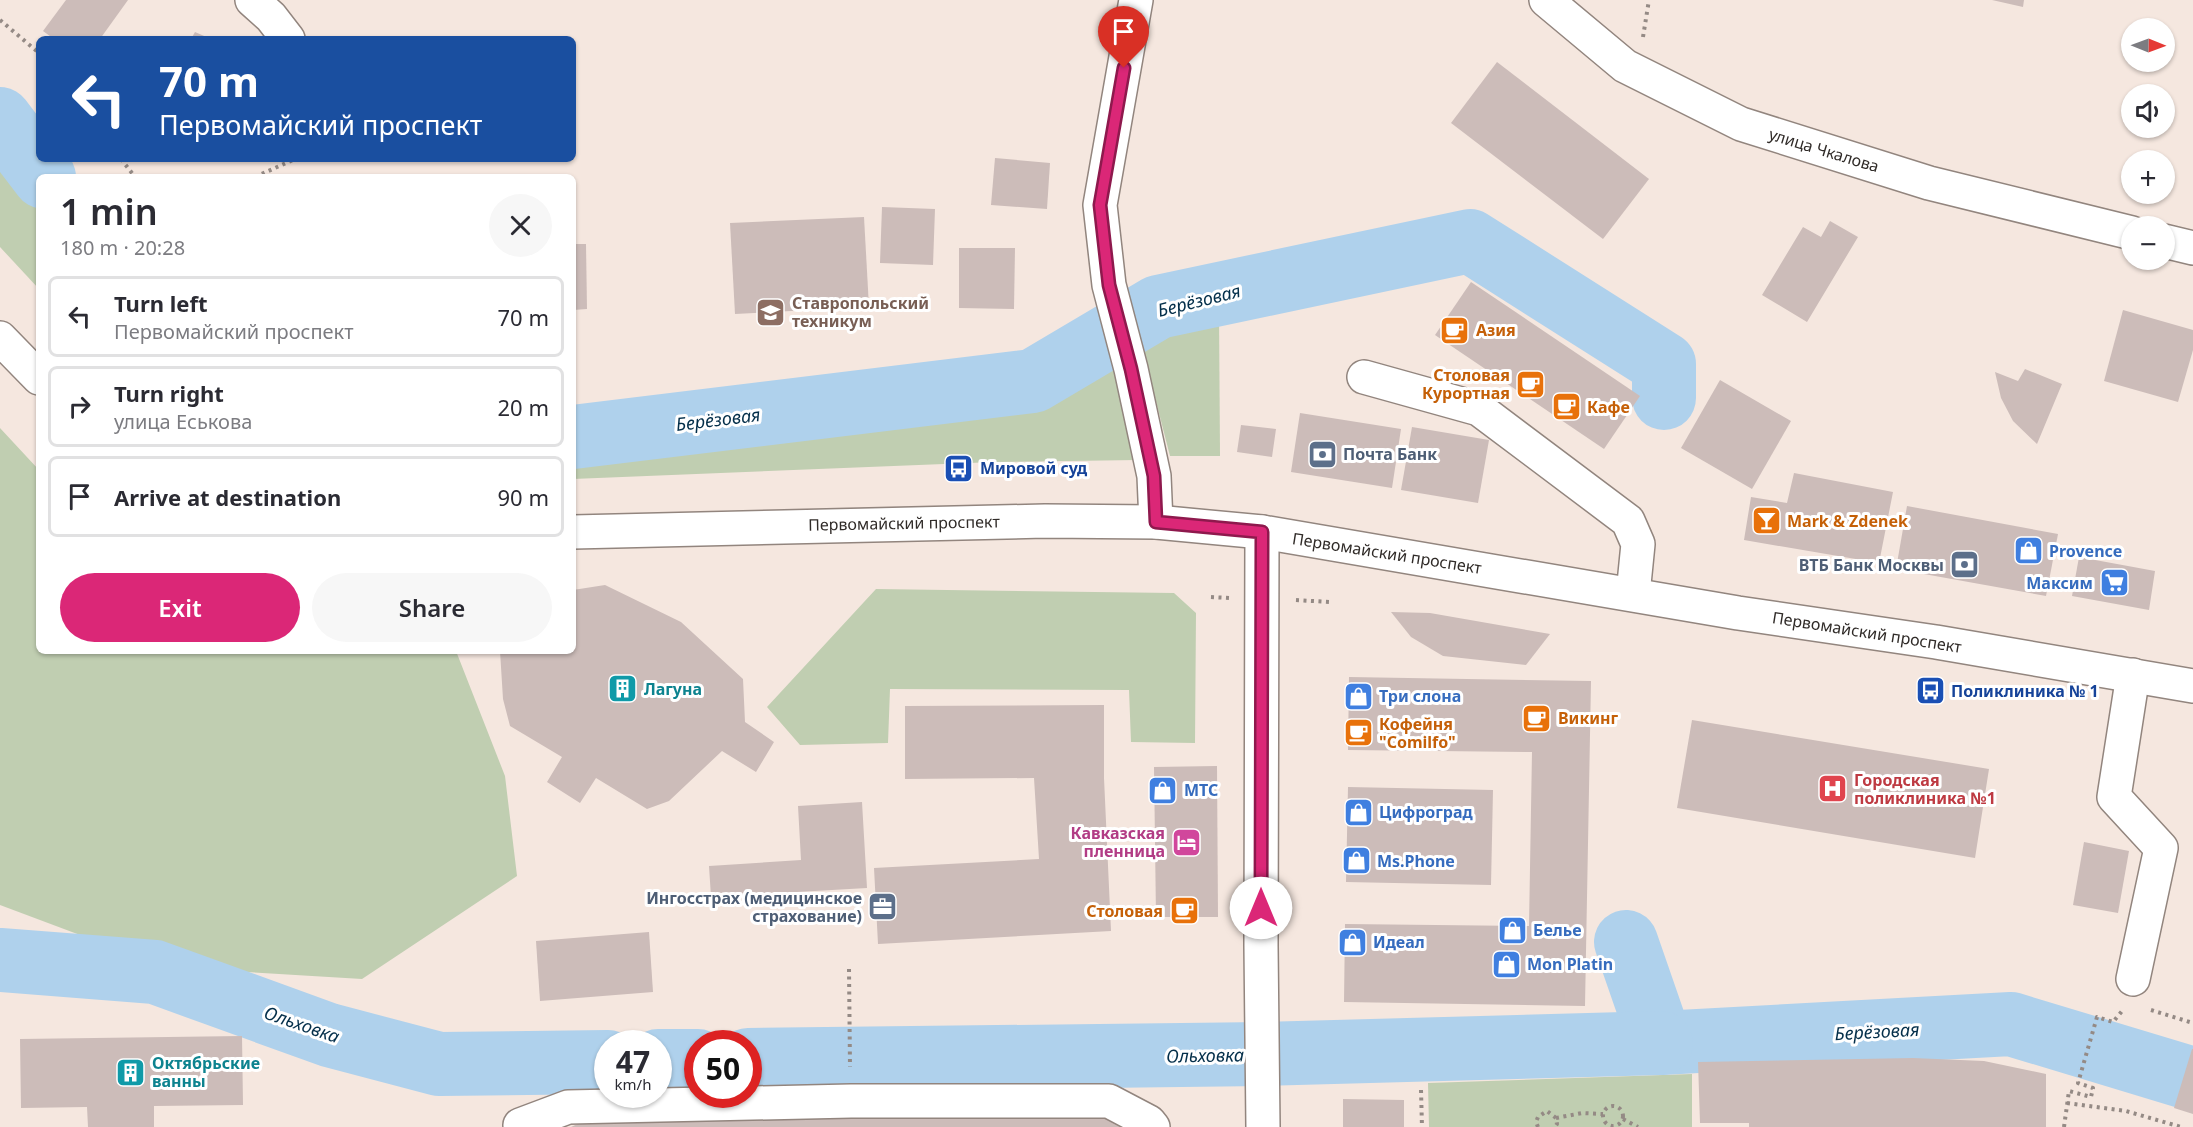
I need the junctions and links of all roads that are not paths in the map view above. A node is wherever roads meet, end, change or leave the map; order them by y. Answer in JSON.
{"nodes":[{"id":1,"x":252,"y":0,"type":"edge"},
{"id":2,"x":1136,"y":0,"type":"edge"},
{"id":3,"x":1546,"y":0,"type":"edge"},
{"id":4,"x":286,"y":36,"type":"edge"},
{"id":5,"x":2121,"y":230,"type":"edge"},
{"id":6,"x":2175,"y":244,"type":"edge"},
{"id":7,"x":2193,"y":248,"type":"edge"},
{"id":8,"x":0,"y":338,"type":"edge"},
{"id":9,"x":36,"y":375,"type":"edge"},
{"id":10,"x":1364,"y":377,"type":"dead end"},
{"id":11,"x":1156,"y":522,"type":"junction"},
{"id":12,"x":576,"y":532,"type":"edge"},
{"id":13,"x":1262,"y":532,"type":"junction"},
{"id":14,"x":1633,"y":594,"type":"junction"},
{"id":15,"x":2133,"y":675,"type":"junction"},
{"id":16,"x":2193,"y":686,"type":"edge"},
{"id":17,"x":2133,"y":979,"type":"dead end"},
{"id":18,"x":1263,"y":1117,"type":"edge"},
{"id":19,"x":520,"y":1125,"type":"dead end"},
{"id":20,"x":1153,"y":1127,"type":"edge"}],
"edges":[{"from":1,"to":4,"type":"street"},
{"from":2,"to":11,"type":"street"},
{"from":3,"to":5,"type":"street","name":"улица Чкалова"},
{"from":6,"to":7,"type":"street"},
{"from":8,"to":9,"type":"street"},
{"from":10,"to":14,"type":"street"},
{"from":11,"to":12,"type":"street","name":"Первомайский проспект"},
{"from":11,"to":13,"type":"street","name":"Первомайский проспект"},
{"from":13,"to":14,"type":"street","name":"Первомайский проспект"},
{"from":13,"to":18,"type":"street"},
{"from":14,"to":15,"type":"street","name":"Первомайский проспект"},
{"from":15,"to":16,"type":"street","name":"Первомайский проспект"},
{"from":15,"to":17,"type":"street"},
{"from":19,"to":20,"type":"street"}]}
